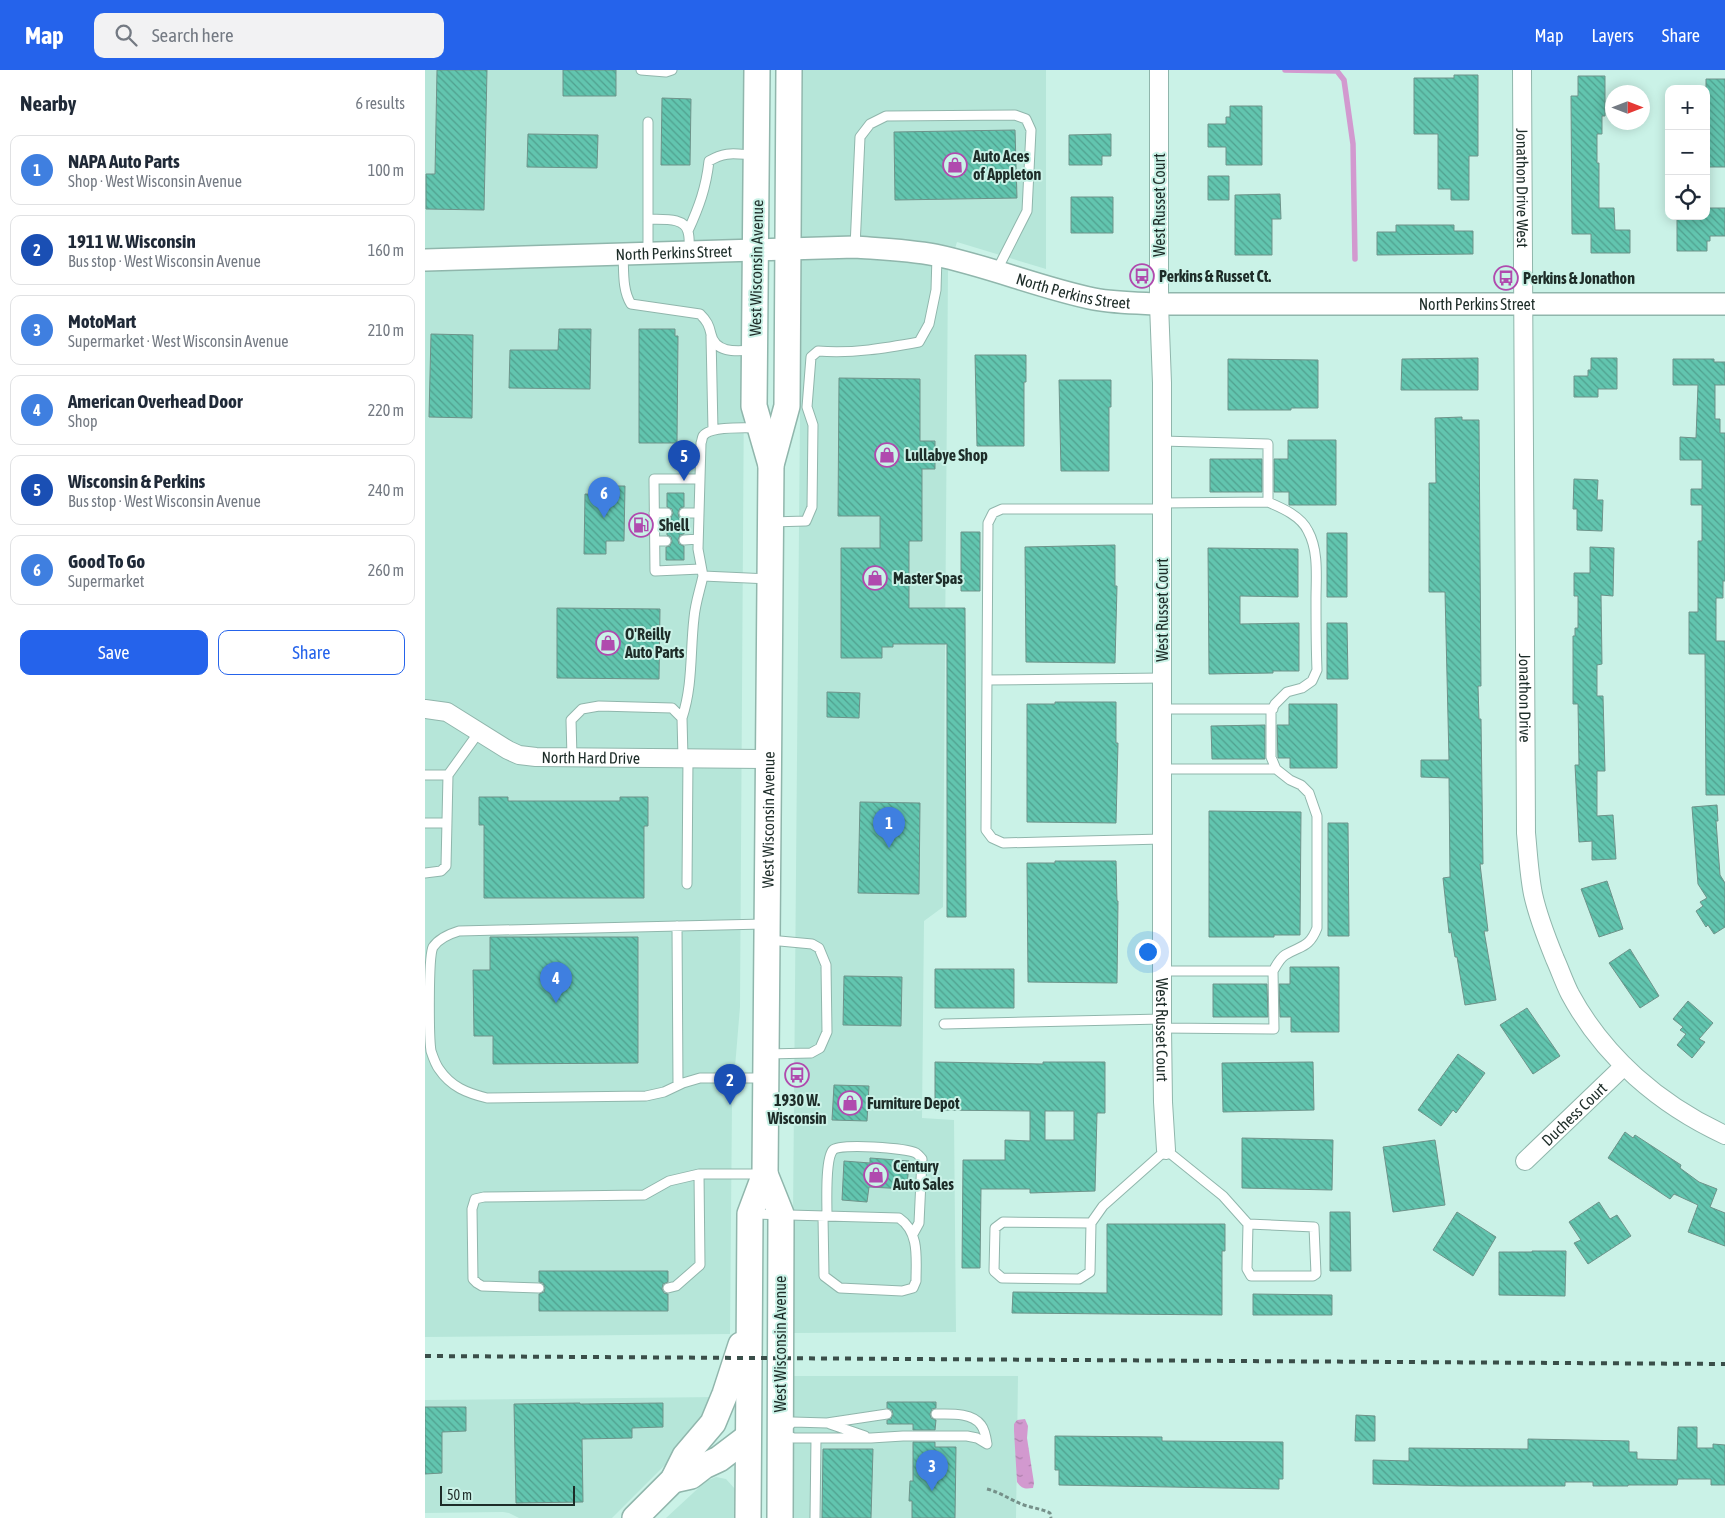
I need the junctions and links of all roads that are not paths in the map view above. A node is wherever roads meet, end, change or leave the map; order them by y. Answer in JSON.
{"nodes":[{"id":1,"x":641,"y":70,"type":"edge"},
{"id":2,"x":672,"y":70,"type":"edge"},
{"id":3,"x":757,"y":70,"type":"edge"},
{"id":4,"x":789,"y":70,"type":"edge"},
{"id":5,"x":1159,"y":70,"type":"edge"},
{"id":6,"x":1522,"y":70,"type":"edge"},
{"id":7,"x":648,"y":122,"type":"dead end"},
{"id":8,"x":757,"y":156,"type":"junction"},
{"id":9,"x":648,"y":219,"type":"junction"},
{"id":10,"x":688,"y":231,"type":"junction"},
{"id":11,"x":855,"y":247,"type":"junction"},
{"id":12,"x":788,"y":248,"type":"junction"},
{"id":13,"x":756,"y":250,"type":"junction"},
{"id":14,"x":689,"y":252,"type":"junction"},
{"id":15,"x":623,"y":254,"type":"junction"},
{"id":16,"x":648,"y":254,"type":"junction"},
{"id":17,"x":937,"y":256,"type":"junction"},
{"id":18,"x":425,"y":260,"type":"edge"},
{"id":19,"x":996,"y":272,"type":"junction"},
{"id":20,"x":1159,"y":304,"type":"junction"},
{"id":21,"x":1523,"y":304,"type":"junction"},
{"id":22,"x":1725,"y":304,"type":"edge"},
{"id":23,"x":711,"y":336,"type":"junction"},
{"id":24,"x":755,"y":350,"type":"junction"},
{"id":25,"x":784,"y":417,"type":"junction"},
{"id":26,"x":713,"y":430,"type":"junction"},
{"id":27,"x":1162,"y":441,"type":"junction"},
{"id":28,"x":700,"y":479,"type":"junction"},
{"id":29,"x":1268,"y":502,"type":"junction"},
{"id":30,"x":1161,"y":506,"type":"junction"},
{"id":31,"x":684,"y":512,"type":"dead end"},
{"id":32,"x":699,"y":512,"type":"junction"},
{"id":33,"x":654,"y":513,"type":"junction"},
{"id":34,"x":667,"y":513,"type":"dead end"},
{"id":35,"x":771,"y":522,"type":"junction"},
{"id":36,"x":698,"y":539,"type":"junction"},
{"id":37,"x":684,"y":540,"type":"dead end"},
{"id":38,"x":655,"y":541,"type":"junction"},
{"id":39,"x":667,"y":541,"type":"dead end"},
{"id":40,"x":702,"y":573,"type":"junction"},
{"id":41,"x":770,"y":579,"type":"junction"},
{"id":42,"x":1162,"y":678,"type":"junction"},
{"id":43,"x":987,"y":680,"type":"junction"},
{"id":44,"x":425,"y":709,"type":"edge"},
{"id":45,"x":1162,"y":709,"type":"junction"},
{"id":46,"x":1273,"y":709,"type":"junction"},
{"id":47,"x":682,"y":718,"type":"junction"},
{"id":48,"x":479,"y":732,"type":"junction"},
{"id":49,"x":572,"y":757,"type":"junction"},
{"id":50,"x":685,"y":758,"type":"junction"},
{"id":51,"x":768,"y":759,"type":"junction"},
{"id":52,"x":1163,"y":769,"type":"junction"},
{"id":53,"x":1276,"y":769,"type":"junction"},
{"id":54,"x":425,"y":775,"type":"edge"},
{"id":55,"x":448,"y":775,"type":"junction"},
{"id":56,"x":425,"y":823,"type":"edge"},
{"id":57,"x":447,"y":823,"type":"junction"},
{"id":58,"x":1162,"y":839,"type":"junction"},
{"id":59,"x":425,"y":873,"type":"edge"},
{"id":60,"x":687,"y":884,"type":"dead end"},
{"id":61,"x":677,"y":926,"type":"junction"},
{"id":62,"x":767,"y":932,"type":"junction"},
{"id":63,"x":1162,"y":971,"type":"junction"},
{"id":64,"x":1273,"y":971,"type":"junction"},
{"id":65,"x":1162,"y":1023,"type":"junction"},
{"id":66,"x":945,"y":1024,"type":"dead end"},
{"id":67,"x":766,"y":1066,"type":"junction"},
{"id":68,"x":1623,"y":1066,"type":"junction"},
{"id":69,"x":678,"y":1085,"type":"junction"},
{"id":70,"x":1725,"y":1135,"type":"edge"},
{"id":71,"x":1166,"y":1150,"type":"junction"},
{"id":72,"x":1525,"y":1162,"type":"dead end"},
{"id":73,"x":699,"y":1174,"type":"junction"},
{"id":74,"x":765,"y":1174,"type":"junction"},
{"id":75,"x":750,"y":1214,"type":"junction"},
{"id":76,"x":781,"y":1214,"type":"junction"},
{"id":77,"x":825,"y":1216,"type":"junction"},
{"id":78,"x":1091,"y":1223,"type":"junction"},
{"id":79,"x":1248,"y":1224,"type":"junction"},
{"id":80,"x":913,"y":1234,"type":"junction"},
{"id":81,"x":539,"y":1288,"type":"dead end"},
{"id":82,"x":668,"y":1288,"type":"dead end"},
{"id":83,"x":749,"y":1321,"type":"junction"},
{"id":84,"x":887,"y":1414,"type":"dead end"},
{"id":85,"x":936,"y":1414,"type":"dead end"},
{"id":86,"x":827,"y":1423,"type":"junction"},
{"id":87,"x":705,"y":1432,"type":"junction"},
{"id":88,"x":780,"y":1433,"type":"junction"},
{"id":89,"x":748,"y":1437,"type":"junction"},
{"id":90,"x":816,"y":1438,"type":"junction"},
{"id":91,"x":871,"y":1438,"type":"junction"},
{"id":92,"x":673,"y":1480,"type":"junction"},
{"id":93,"x":749,"y":1516,"type":"edge"},
{"id":94,"x":635,"y":1518,"type":"edge"},
{"id":95,"x":780,"y":1518,"type":"edge"},
{"id":96,"x":815,"y":1518,"type":"edge"}],
"edges":[{"from":1,"to":2,"type":"lane"},
{"from":3,"to":8,"type":"main road","name":"West Wisconsin Avenue"},
{"from":4,"to":12,"type":"main road","name":"West Wisconsin Avenue"},
{"from":5,"to":20,"type":"street","name":"West Russet Court"},
{"from":6,"to":21,"type":"street","name":"Jonathon Drive West"},
{"from":7,"to":9,"type":"lane"},
{"from":8,"to":10,"type":"lane"},
{"from":8,"to":13,"type":"main road","name":"West Wisconsin Avenue"},
{"from":9,"to":10,"type":"lane"},
{"from":9,"to":16,"type":"lane"},
{"from":10,"to":14,"type":"lane"},
{"from":11,"to":12,"type":"street","name":"North Perkins Street"},
{"from":11,"to":17,"type":"street","name":"North Perkins Street"},
{"from":11,"to":19,"type":"lane"},
{"from":12,"to":13,"type":"street","name":"North Perkins Street"},
{"from":12,"to":25,"type":"main road","name":"West Wisconsin Avenue"},
{"from":13,"to":14,"type":"street","name":"North Perkins Street"},
{"from":13,"to":24,"type":"main road","name":"West Wisconsin Avenue"},
{"from":14,"to":16,"type":"street","name":"North Perkins Street"},
{"from":15,"to":16,"type":"street","name":"North Perkins Street"},
{"from":15,"to":18,"type":"street","name":"North Perkins Street"},
{"from":15,"to":23,"type":"lane"},
{"from":17,"to":19,"type":"street","name":"North Perkins Street"},
{"from":17,"to":25,"type":"lane"},
{"from":19,"to":20,"type":"street","name":"North Perkins Street"},
{"from":20,"to":21,"type":"street","name":"North Perkins Street"},
{"from":20,"to":27,"type":"street","name":"West Russet Court"},
{"from":21,"to":22,"type":"street","name":"North Perkins Street"},
{"from":21,"to":68,"type":"street","name":"Jonathon Drive"},
{"from":23,"to":24,"type":"lane"},
{"from":23,"to":26,"type":"lane"},
{"from":24,"to":25,"type":"main road","name":"West Wisconsin Avenue"},
{"from":25,"to":26,"type":"lane"},
{"from":25,"to":35,"type":"main road","name":"West Wisconsin Avenue"},
{"from":25,"to":35,"type":"lane"},
{"from":26,"to":28,"type":"lane"},
{"from":27,"to":29,"type":"lane"},
{"from":27,"to":30,"type":"street","name":"West Russet Court"},
{"from":28,"to":32,"type":"lane"},
{"from":28,"to":33,"type":"lane"},
{"from":29,"to":30,"type":"lane"},
{"from":29,"to":46,"type":"lane"},
{"from":30,"to":42,"type":"street","name":"West Russet Court"},
{"from":30,"to":43,"type":"lane"},
{"from":31,"to":32,"type":"lane"},
{"from":32,"to":36,"type":"lane"},
{"from":33,"to":34,"type":"lane"},
{"from":33,"to":38,"type":"lane"},
{"from":35,"to":41,"type":"main road","name":"West Wisconsin Avenue"},
{"from":36,"to":37,"type":"lane"},
{"from":36,"to":40,"type":"lane"},
{"from":38,"to":39,"type":"lane"},
{"from":38,"to":40,"type":"lane"},
{"from":40,"to":41,"type":"lane"},
{"from":40,"to":47,"type":"lane"},
{"from":41,"to":51,"type":"main road","name":"West Wisconsin Avenue"},
{"from":42,"to":43,"type":"lane"},
{"from":42,"to":45,"type":"street","name":"West Russet Court"},
{"from":43,"to":58,"type":"lane"},
{"from":44,"to":48,"type":"street","name":"North Hard Drive"},
{"from":45,"to":46,"type":"lane"},
{"from":45,"to":52,"type":"street","name":"West Russet Court"},
{"from":46,"to":53,"type":"lane"},
{"from":47,"to":49,"type":"lane"},
{"from":47,"to":50,"type":"lane"},
{"from":48,"to":49,"type":"street","name":"North Hard Drive"},
{"from":48,"to":55,"type":"lane"},
{"from":49,"to":50,"type":"street","name":"North Hard Drive"},
{"from":50,"to":51,"type":"street","name":"North Hard Drive"},
{"from":50,"to":60,"type":"lane"},
{"from":51,"to":62,"type":"main road","name":"West Wisconsin Avenue"},
{"from":52,"to":53,"type":"lane"},
{"from":52,"to":58,"type":"street","name":"West Russet Court"},
{"from":53,"to":64,"type":"lane"},
{"from":54,"to":55,"type":"lane"},
{"from":55,"to":57,"type":"lane"},
{"from":56,"to":57,"type":"lane"},
{"from":57,"to":59,"type":"lane"},
{"from":58,"to":63,"type":"street","name":"West Russet Court"},
{"from":61,"to":62,"type":"lane"},
{"from":61,"to":69,"type":"lane"},
{"from":61,"to":69,"type":"lane"},
{"from":62,"to":67,"type":"main road","name":"West Wisconsin Avenue"},
{"from":62,"to":67,"type":"lane"},
{"from":63,"to":64,"type":"lane"},
{"from":63,"to":65,"type":"street","name":"West Russet Court"},
{"from":64,"to":65,"type":"lane"},
{"from":65,"to":66,"type":"lane"},
{"from":65,"to":71,"type":"street","name":"West Russet Court"},
{"from":67,"to":69,"type":"lane"},
{"from":67,"to":74,"type":"main road","name":"West Wisconsin Avenue"},
{"from":68,"to":70,"type":"street","name":"Jonathon Drive"},
{"from":68,"to":72,"type":"street","name":"Duchess Court"},
{"from":71,"to":78,"type":"lane"},
{"from":71,"to":79,"type":"lane"},
{"from":73,"to":74,"type":"lane"},
{"from":73,"to":81,"type":"lane"},
{"from":73,"to":82,"type":"lane"},
{"from":74,"to":75,"type":"main road","name":"West Wisconsin Avenue"},
{"from":74,"to":76,"type":"main road","name":"West Wisconsin Avenue"},
{"from":75,"to":76,"type":"lane"},
{"from":75,"to":83,"type":"main road","name":"West Wisconsin Avenue"},
{"from":76,"to":77,"type":"lane"},
{"from":76,"to":88,"type":"main road","name":"West Wisconsin Avenue"},
{"from":77,"to":80,"type":"lane"},
{"from":77,"to":80,"type":"lane"},
{"from":77,"to":80,"type":"lane"},
{"from":78,"to":78,"type":"lane"},
{"from":79,"to":79,"type":"lane"},
{"from":83,"to":87,"type":"main road"},
{"from":83,"to":89,"type":"main road","name":"West Wisconsin Avenue"},
{"from":84,"to":86,"type":"lane"},
{"from":85,"to":91,"type":"lane"},
{"from":86,"to":88,"type":"lane"},
{"from":86,"to":91,"type":"lane"},
{"from":87,"to":89,"type":"main road"},
{"from":87,"to":92,"type":"main road"},
{"from":88,"to":89,"type":"main road"},
{"from":88,"to":90,"type":"lane"},
{"from":88,"to":95,"type":"main road","name":"West Wisconsin Avenue"},
{"from":89,"to":92,"type":"main road"},
{"from":89,"to":93,"type":"main road","name":"West Wisconsin Avenue"},
{"from":90,"to":91,"type":"lane"},
{"from":90,"to":96,"type":"lane"},
{"from":92,"to":94,"type":"main road"}]}
